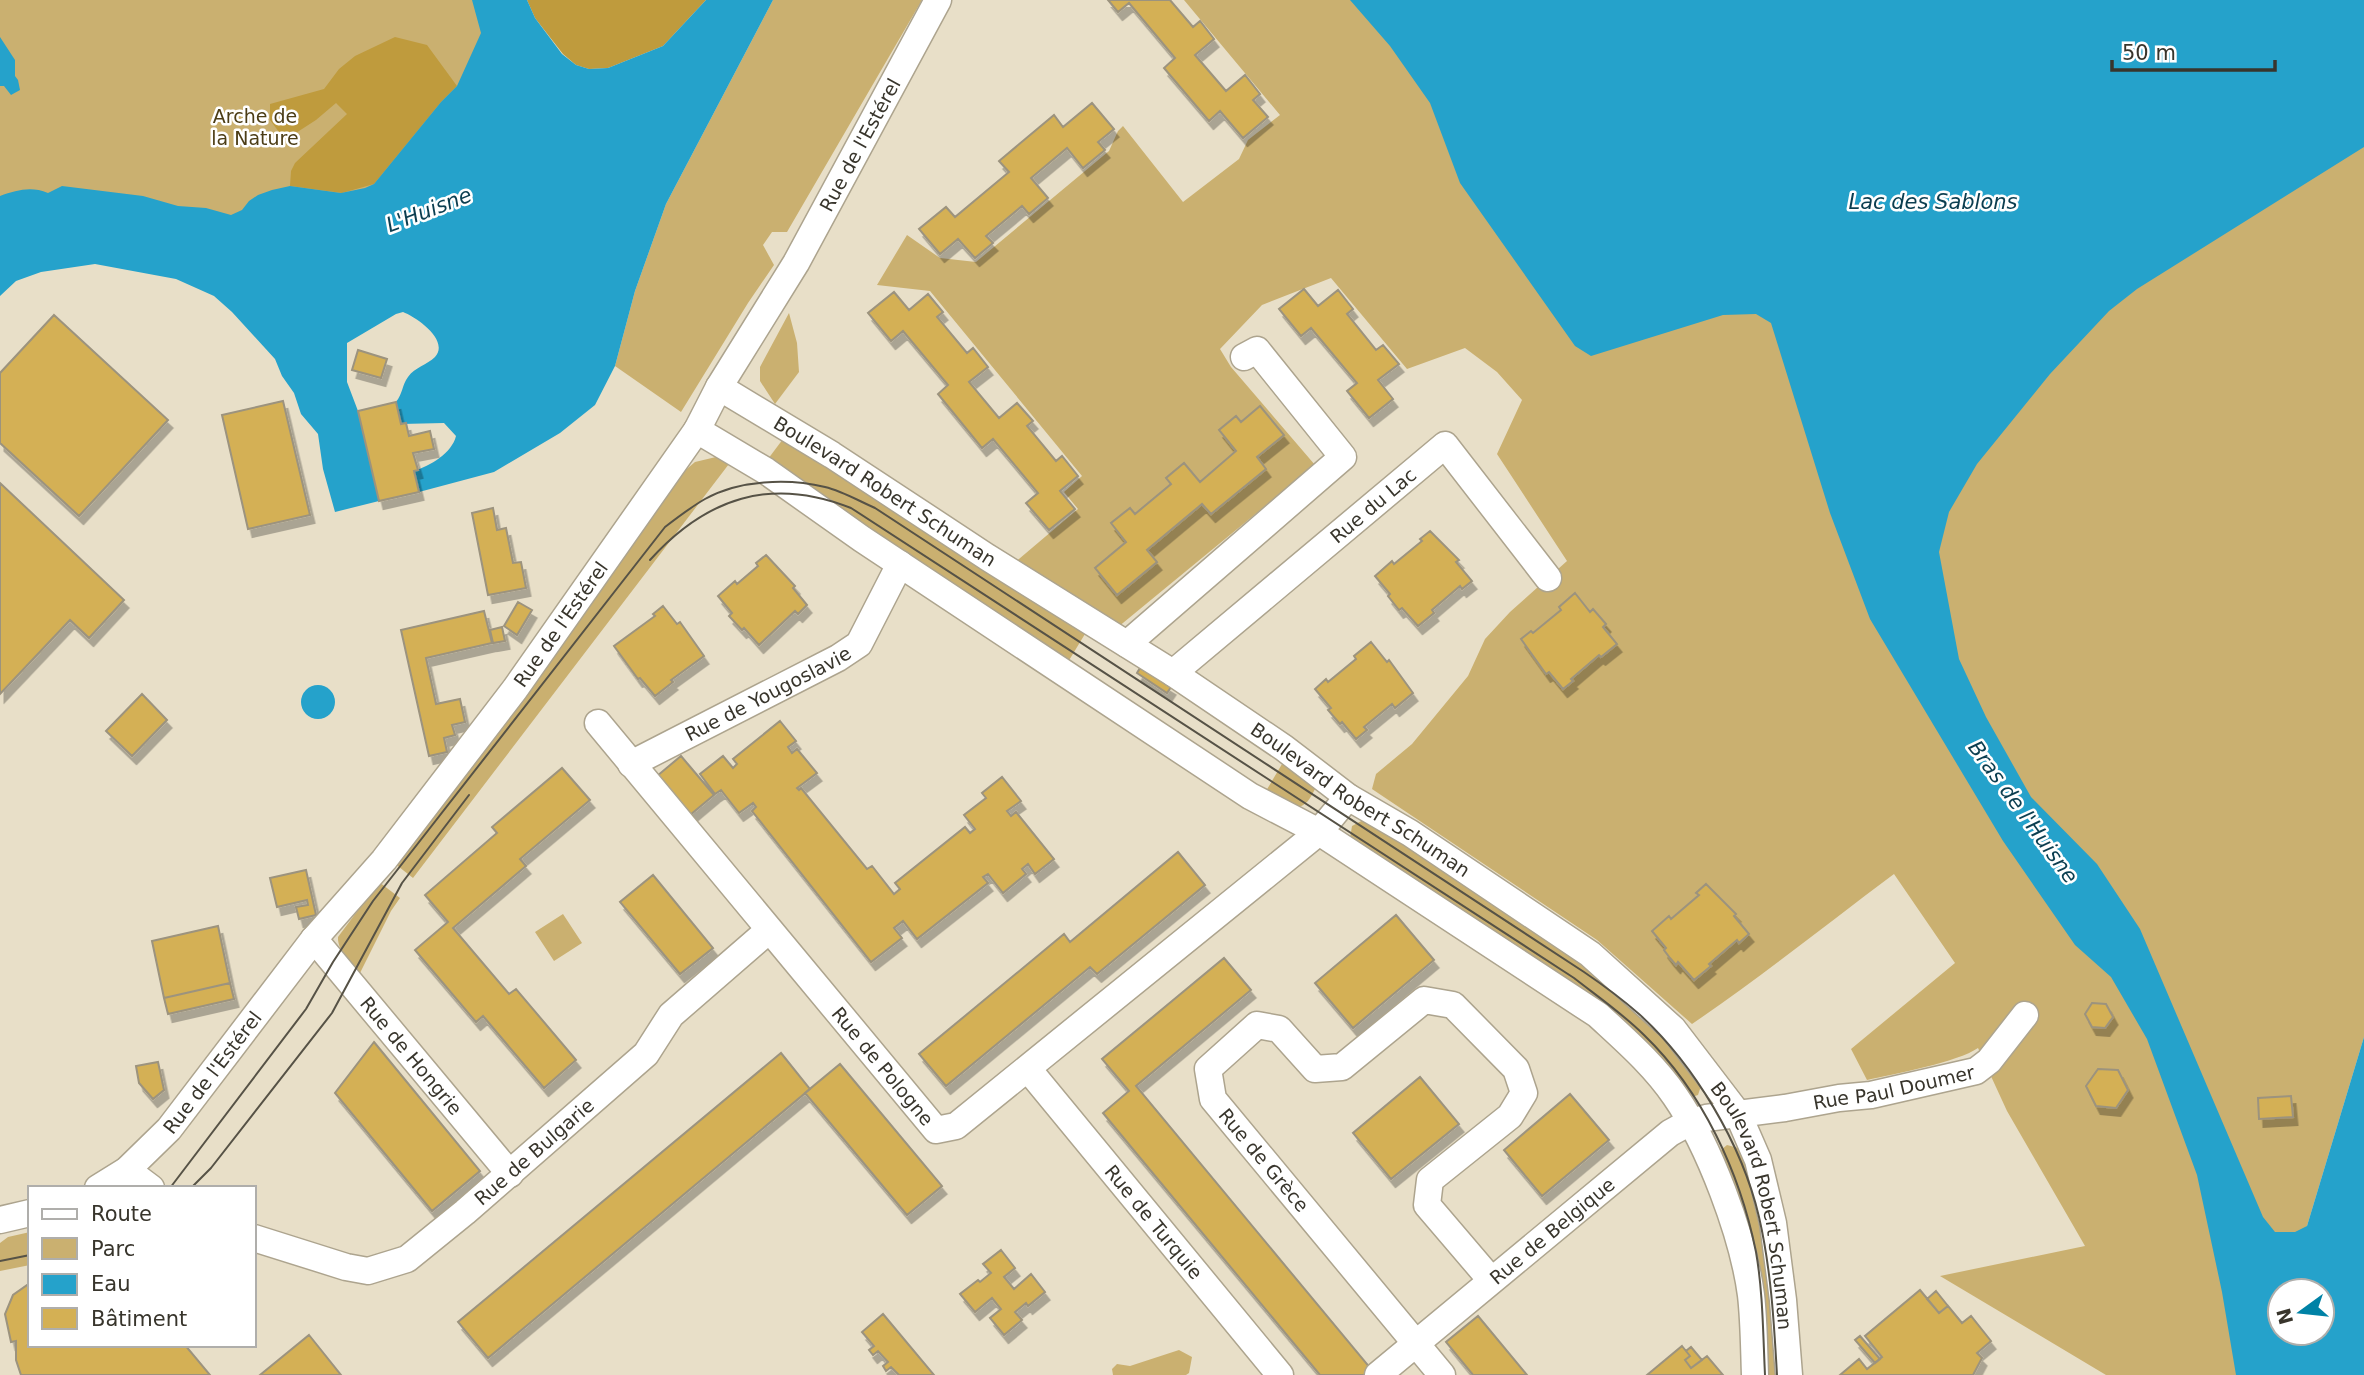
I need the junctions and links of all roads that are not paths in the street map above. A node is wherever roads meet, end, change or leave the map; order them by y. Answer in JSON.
{"nodes":[{"id":1,"x":938,"y":0,"type":"edge"},
{"id":2,"x":1244,"y":357,"type":"dead end"},
{"id":3,"x":719,"y":387,"type":"junction"},
{"id":4,"x":697,"y":429,"type":"junction"},
{"id":5,"x":900,"y":564,"type":"junction"},
{"id":6,"x":1548,"y":578,"type":"dead end"},
{"id":7,"x":1127,"y":645,"type":"junction"},
{"id":8,"x":1173,"y":673,"type":"junction"},
{"id":9,"x":597,"y":723,"type":"dead end"},
{"id":10,"x":631,"y":764,"type":"junction"},
{"id":11,"x":1348,"y":797,"type":"junction"},
{"id":12,"x":1319,"y":832,"type":"junction"},
{"id":13,"x":769,"y":930,"type":"junction"},
{"id":14,"x":314,"y":939,"type":"junction"},
{"id":15,"x":2025,"y":1015,"type":"dead end"},
{"id":16,"x":1028,"y":1069,"type":"junction"},
{"id":17,"x":1738,"y":1114,"type":"junction"},
{"id":18,"x":1690,"y":1122,"type":"junction"},
{"id":19,"x":127,"y":1170,"type":"junction"},
{"id":20,"x":510,"y":1174,"type":"junction"},
{"id":21,"x":101,"y":1186,"type":"edge"},
{"id":22,"x":147,"y":1186,"type":"edge"},
{"id":23,"x":28,"y":1213,"type":"edge"},
{"id":24,"x":0,"y":1220,"type":"edge"},
{"id":25,"x":256,"y":1239,"type":"edge"},
{"id":26,"x":1491,"y":1280,"type":"junction"},
{"id":27,"x":1415,"y":1342,"type":"junction"},
{"id":28,"x":1280,"y":1375,"type":"edge"},
{"id":29,"x":1378,"y":1375,"type":"edge"},
{"id":30,"x":1443,"y":1375,"type":"edge"},
{"id":31,"x":1755,"y":1375,"type":"edge"},
{"id":32,"x":1789,"y":1375,"type":"edge"}],
"edges":[{"from":1,"to":3,"type":"street","name":"Rue de l'Estérel"},
{"from":2,"to":7,"type":"street"},
{"from":3,"to":4,"type":"street","name":"Rue de l'Estérel"},
{"from":3,"to":7,"type":"street","name":"Boulevard Robert Schuman"},
{"from":4,"to":5,"type":"street","name":"Boulevard Robert Schuman"},
{"from":4,"to":14,"type":"street","name":"Rue de l'Estérel"},
{"from":5,"to":10,"type":"street","name":"Rue de Yougoslavie"},
{"from":5,"to":12,"type":"street","name":"Boulevard Robert Schuman"},
{"from":6,"to":8,"type":"street","name":"Rue du Lac"},
{"from":7,"to":8,"type":"street","name":"Boulevard Robert Schuman"},
{"from":8,"to":11,"type":"street","name":"Boulevard Robert Schuman"},
{"from":9,"to":10,"type":"street","name":"Rue de Pologne"},
{"from":10,"to":13,"type":"street","name":"Rue de Pologne"},
{"from":11,"to":12,"type":"street","name":"Rue de Pologne"},
{"from":11,"to":17,"type":"street","name":"Boulevard Robert Schuman"},
{"from":12,"to":16,"type":"street","name":"Rue de Pologne"},
{"from":12,"to":18,"type":"street","name":"Boulevard Robert Schuman"},
{"from":13,"to":16,"type":"street","name":"Rue de Pologne"},
{"from":13,"to":20,"type":"street","name":"Rue de Bulgarie"},
{"from":14,"to":19,"type":"street","name":"Rue de l'Estérel"},
{"from":14,"to":20,"type":"street","name":"Rue de Hongrie"},
{"from":15,"to":17,"type":"street","name":"Rue Paul Doumer"},
{"from":16,"to":28,"type":"street","name":"Rue de Turquie"},
{"from":17,"to":18,"type":"street","name":"Rue de Belgique"},
{"from":17,"to":32,"type":"street","name":"Boulevard Robert Schuman"},
{"from":18,"to":26,"type":"street","name":"Rue de Belgique"},
{"from":18,"to":31,"type":"street","name":"Boulevard Robert Schuman"},
{"from":19,"to":21,"type":"street","name":"Rue de l'Estérel"},
{"from":19,"to":22,"type":"street"},
{"from":20,"to":25,"type":"street","name":"Rue de Bulgarie"},
{"from":23,"to":24,"type":"street"},
{"from":26,"to":27,"type":"street","name":"Rue de Belgique"},
{"from":26,"to":27,"type":"street","name":"Rue de Grèce"},
{"from":27,"to":29,"type":"street","name":"Rue de Belgique"},
{"from":27,"to":30,"type":"street"}]}
